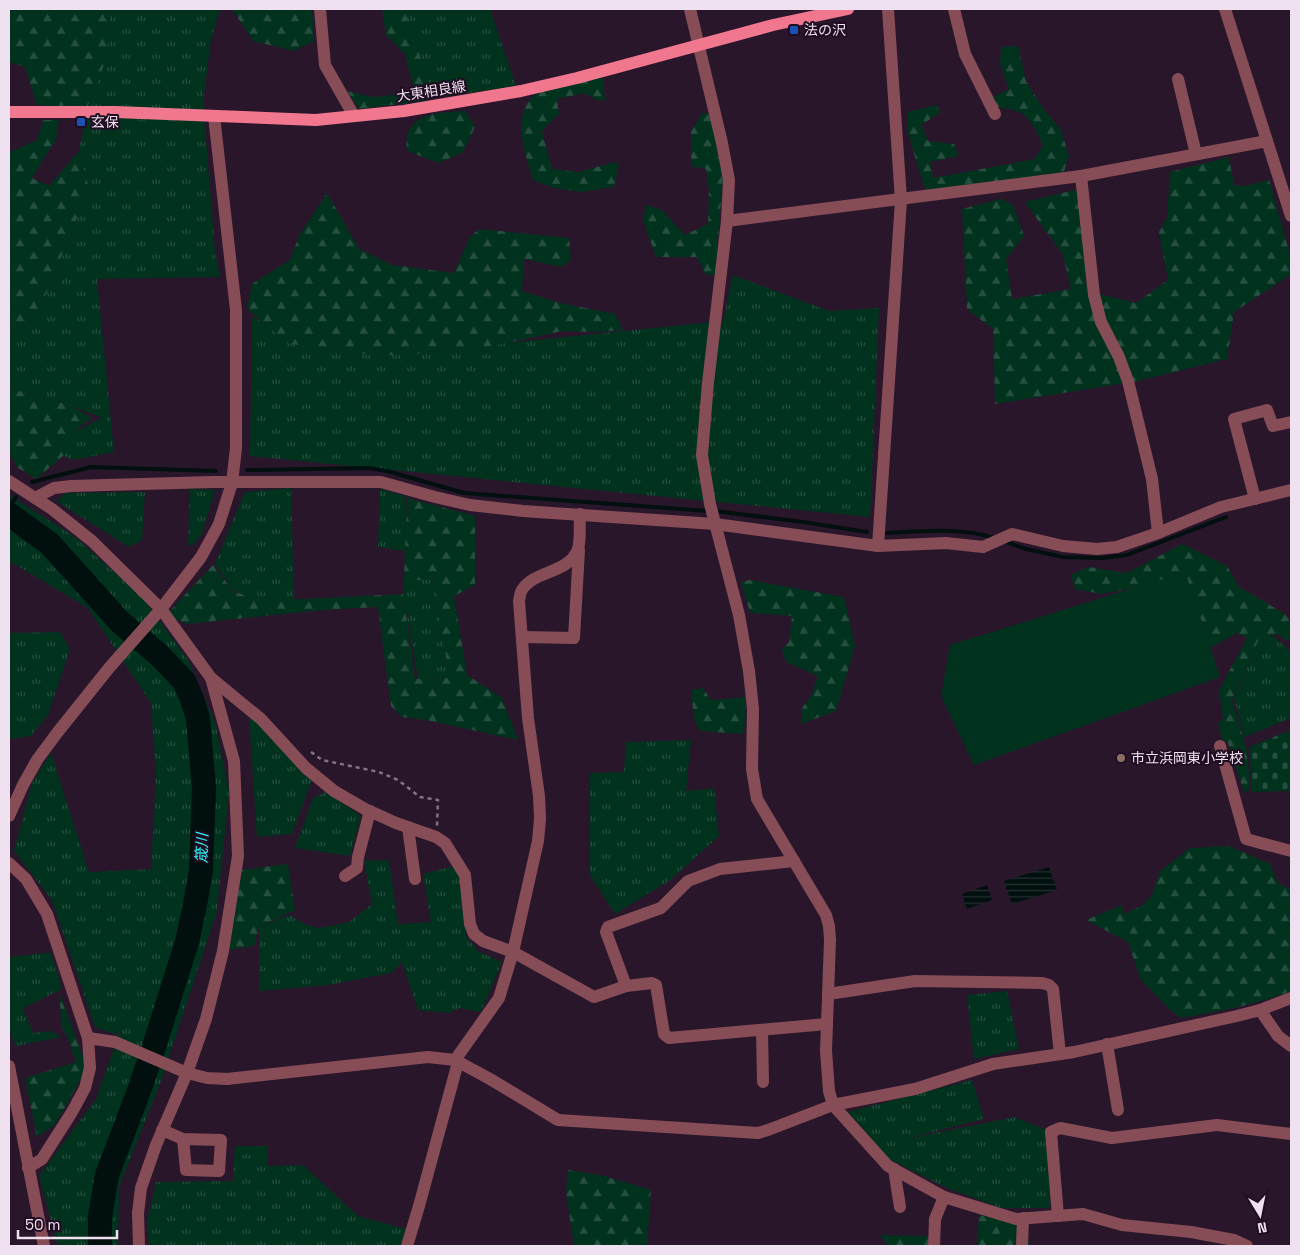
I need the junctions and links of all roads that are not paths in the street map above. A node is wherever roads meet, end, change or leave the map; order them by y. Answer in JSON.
{"nodes":[{"id":1,"x":320,"y":9,"type":"edge"},
{"id":2,"x":690,"y":9,"type":"edge"},
{"id":3,"x":848,"y":9,"type":"edge"},
{"id":4,"x":888,"y":9,"type":"edge"},
{"id":5,"x":954,"y":9,"type":"edge"},
{"id":6,"x":1225,"y":9,"type":"edge"},
{"id":7,"x":699,"y":46,"type":"junction"},
{"id":8,"x":1178,"y":79,"type":"dead end"},
{"id":9,"x":9,"y":112,"type":"edge"},
{"id":10,"x":995,"y":114,"type":"dead end"},
{"id":11,"x":214,"y":116,"type":"junction"},
{"id":12,"x":354,"y":116,"type":"junction"},
{"id":13,"x":1267,"y":141,"type":"junction"},
{"id":14,"x":1196,"y":154,"type":"junction"},
{"id":15,"x":1081,"y":176,"type":"junction"},
{"id":16,"x":901,"y":200,"type":"junction"},
{"id":17,"x":1291,"y":216,"type":"edge"},
{"id":18,"x":727,"y":221,"type":"junction"},
{"id":19,"x":1291,"y":422,"type":"edge"},
{"id":20,"x":9,"y":482,"type":"edge"},
{"id":21,"x":232,"y":483,"type":"junction"},
{"id":22,"x":1291,"y":490,"type":"edge"},
{"id":23,"x":35,"y":498,"type":"junction"},
{"id":24,"x":1255,"y":498,"type":"junction"},
{"id":25,"x":580,"y":514,"type":"junction"},
{"id":26,"x":713,"y":514,"type":"junction"},
{"id":27,"x":1158,"y":533,"type":"junction"},
{"id":28,"x":878,"y":546,"type":"junction"},
{"id":29,"x":579,"y":548,"type":"junction"},
{"id":30,"x":161,"y":609,"type":"junction"},
{"id":31,"x":522,"y":637,"type":"junction"},
{"id":32,"x":210,"y":678,"type":"junction"},
{"id":33,"x":1220,"y":746,"type":"dead end"},
{"id":34,"x":370,"y":811,"type":"junction"},
{"id":35,"x":9,"y":816,"type":"edge"},
{"id":36,"x":408,"y":827,"type":"junction"},
{"id":37,"x":1291,"y":850,"type":"edge"},
{"id":38,"x":794,"y":861,"type":"junction"},
{"id":39,"x":9,"y":863,"type":"edge"},
{"id":40,"x":345,"y":876,"type":"dead end"},
{"id":41,"x":416,"y":879,"type":"dead end"},
{"id":42,"x":513,"y":952,"type":"junction"},
{"id":43,"x":626,"y":986,"type":"junction"},
{"id":44,"x":828,"y":994,"type":"junction"},
{"id":45,"x":1291,"y":998,"type":"edge"},
{"id":46,"x":1260,"y":1010,"type":"junction"},
{"id":47,"x":827,"y":1024,"type":"junction"},
{"id":48,"x":762,"y":1030,"type":"junction"},
{"id":49,"x":88,"y":1038,"type":"junction"},
{"id":50,"x":1107,"y":1044,"type":"junction"},
{"id":51,"x":1291,"y":1046,"type":"edge"},
{"id":52,"x":1060,"y":1054,"type":"junction"},
{"id":53,"x":457,"y":1061,"type":"junction"},
{"id":54,"x":9,"y":1066,"type":"edge"},
{"id":55,"x":187,"y":1073,"type":"junction"},
{"id":56,"x":763,"y":1082,"type":"dead end"},
{"id":57,"x":833,"y":1105,"type":"junction"},
{"id":58,"x":1118,"y":1110,"type":"dead end"},
{"id":59,"x":162,"y":1130,"type":"junction"},
{"id":60,"x":1291,"y":1134,"type":"edge"},
{"id":61,"x":183,"y":1139,"type":"dead end"},
{"id":62,"x":28,"y":1168,"type":"junction"},
{"id":63,"x":894,"y":1169,"type":"junction"},
{"id":64,"x":944,"y":1197,"type":"junction"},
{"id":65,"x":900,"y":1207,"type":"dead end"},
{"id":66,"x":1058,"y":1216,"type":"junction"},
{"id":67,"x":1023,"y":1218,"type":"junction"},
{"id":68,"x":44,"y":1246,"type":"edge"},
{"id":69,"x":139,"y":1246,"type":"edge"},
{"id":70,"x":406,"y":1246,"type":"edge"},
{"id":71,"x":934,"y":1246,"type":"edge"},
{"id":72,"x":1022,"y":1246,"type":"edge"},
{"id":73,"x":1247,"y":1246,"type":"edge"}],
"edges":[{"from":1,"to":12,"type":"street"},
{"from":2,"to":7,"type":"street"},
{"from":3,"to":7,"type":"main road","name":"大東相良線"},
{"from":4,"to":16,"type":"street"},
{"from":5,"to":10,"type":"street"},
{"from":6,"to":13,"type":"street"},
{"from":7,"to":12,"type":"main road","name":"大東相良線"},
{"from":7,"to":18,"type":"street"},
{"from":8,"to":14,"type":"street"},
{"from":9,"to":11,"type":"main road","name":"大東相良線"},
{"from":11,"to":12,"type":"main road","name":"大東相良線"},
{"from":11,"to":21,"type":"street"},
{"from":13,"to":14,"type":"street"},
{"from":13,"to":17,"type":"street"},
{"from":14,"to":15,"type":"street"},
{"from":15,"to":16,"type":"street"},
{"from":15,"to":27,"type":"street"},
{"from":16,"to":18,"type":"street"},
{"from":16,"to":28,"type":"street"},
{"from":18,"to":26,"type":"street"},
{"from":19,"to":24,"type":"street"},
{"from":20,"to":23,"type":"street"},
{"from":21,"to":23,"type":"street"},
{"from":21,"to":25,"type":"street"},
{"from":21,"to":30,"type":"street"},
{"from":22,"to":24,"type":"street"},
{"from":23,"to":30,"type":"street"},
{"from":24,"to":27,"type":"street"},
{"from":25,"to":26,"type":"street"},
{"from":25,"to":29,"type":"street"},
{"from":26,"to":28,"type":"street"},
{"from":26,"to":38,"type":"street"},
{"from":27,"to":28,"type":"street"},
{"from":29,"to":31,"type":"street"},
{"from":29,"to":31,"type":"street"},
{"from":30,"to":32,"type":"street"},
{"from":30,"to":35,"type":"street"},
{"from":31,"to":42,"type":"street"},
{"from":32,"to":34,"type":"street"},
{"from":32,"to":55,"type":"street"},
{"from":33,"to":37,"type":"street"},
{"from":34,"to":36,"type":"street"},
{"from":34,"to":40,"type":"street"},
{"from":36,"to":41,"type":"street"},
{"from":36,"to":42,"type":"street"},
{"from":38,"to":43,"type":"street"},
{"from":38,"to":44,"type":"street"},
{"from":39,"to":49,"type":"street"},
{"from":42,"to":43,"type":"street"},
{"from":42,"to":53,"type":"street"},
{"from":43,"to":48,"type":"street"},
{"from":44,"to":47,"type":"street"},
{"from":44,"to":52,"type":"street"},
{"from":45,"to":46,"type":"street"},
{"from":46,"to":50,"type":"street"},
{"from":46,"to":51,"type":"street"},
{"from":47,"to":48,"type":"street"},
{"from":47,"to":57,"type":"street"},
{"from":48,"to":56,"type":"street"},
{"from":49,"to":55,"type":"street"},
{"from":49,"to":62,"type":"street"},
{"from":50,"to":52,"type":"street"},
{"from":50,"to":58,"type":"street"},
{"from":52,"to":57,"type":"street"},
{"from":53,"to":55,"type":"street"},
{"from":53,"to":57,"type":"street"},
{"from":53,"to":70,"type":"street"},
{"from":54,"to":62,"type":"street"},
{"from":55,"to":59,"type":"street"},
{"from":57,"to":63,"type":"street"},
{"from":59,"to":61,"type":"street"},
{"from":59,"to":69,"type":"street"},
{"from":60,"to":66,"type":"street"},
{"from":62,"to":68,"type":"street"},
{"from":63,"to":64,"type":"street"},
{"from":63,"to":65,"type":"street"},
{"from":64,"to":67,"type":"street"},
{"from":64,"to":71,"type":"street"},
{"from":66,"to":67,"type":"street"},
{"from":66,"to":73,"type":"street"},
{"from":67,"to":72,"type":"street"}]}
